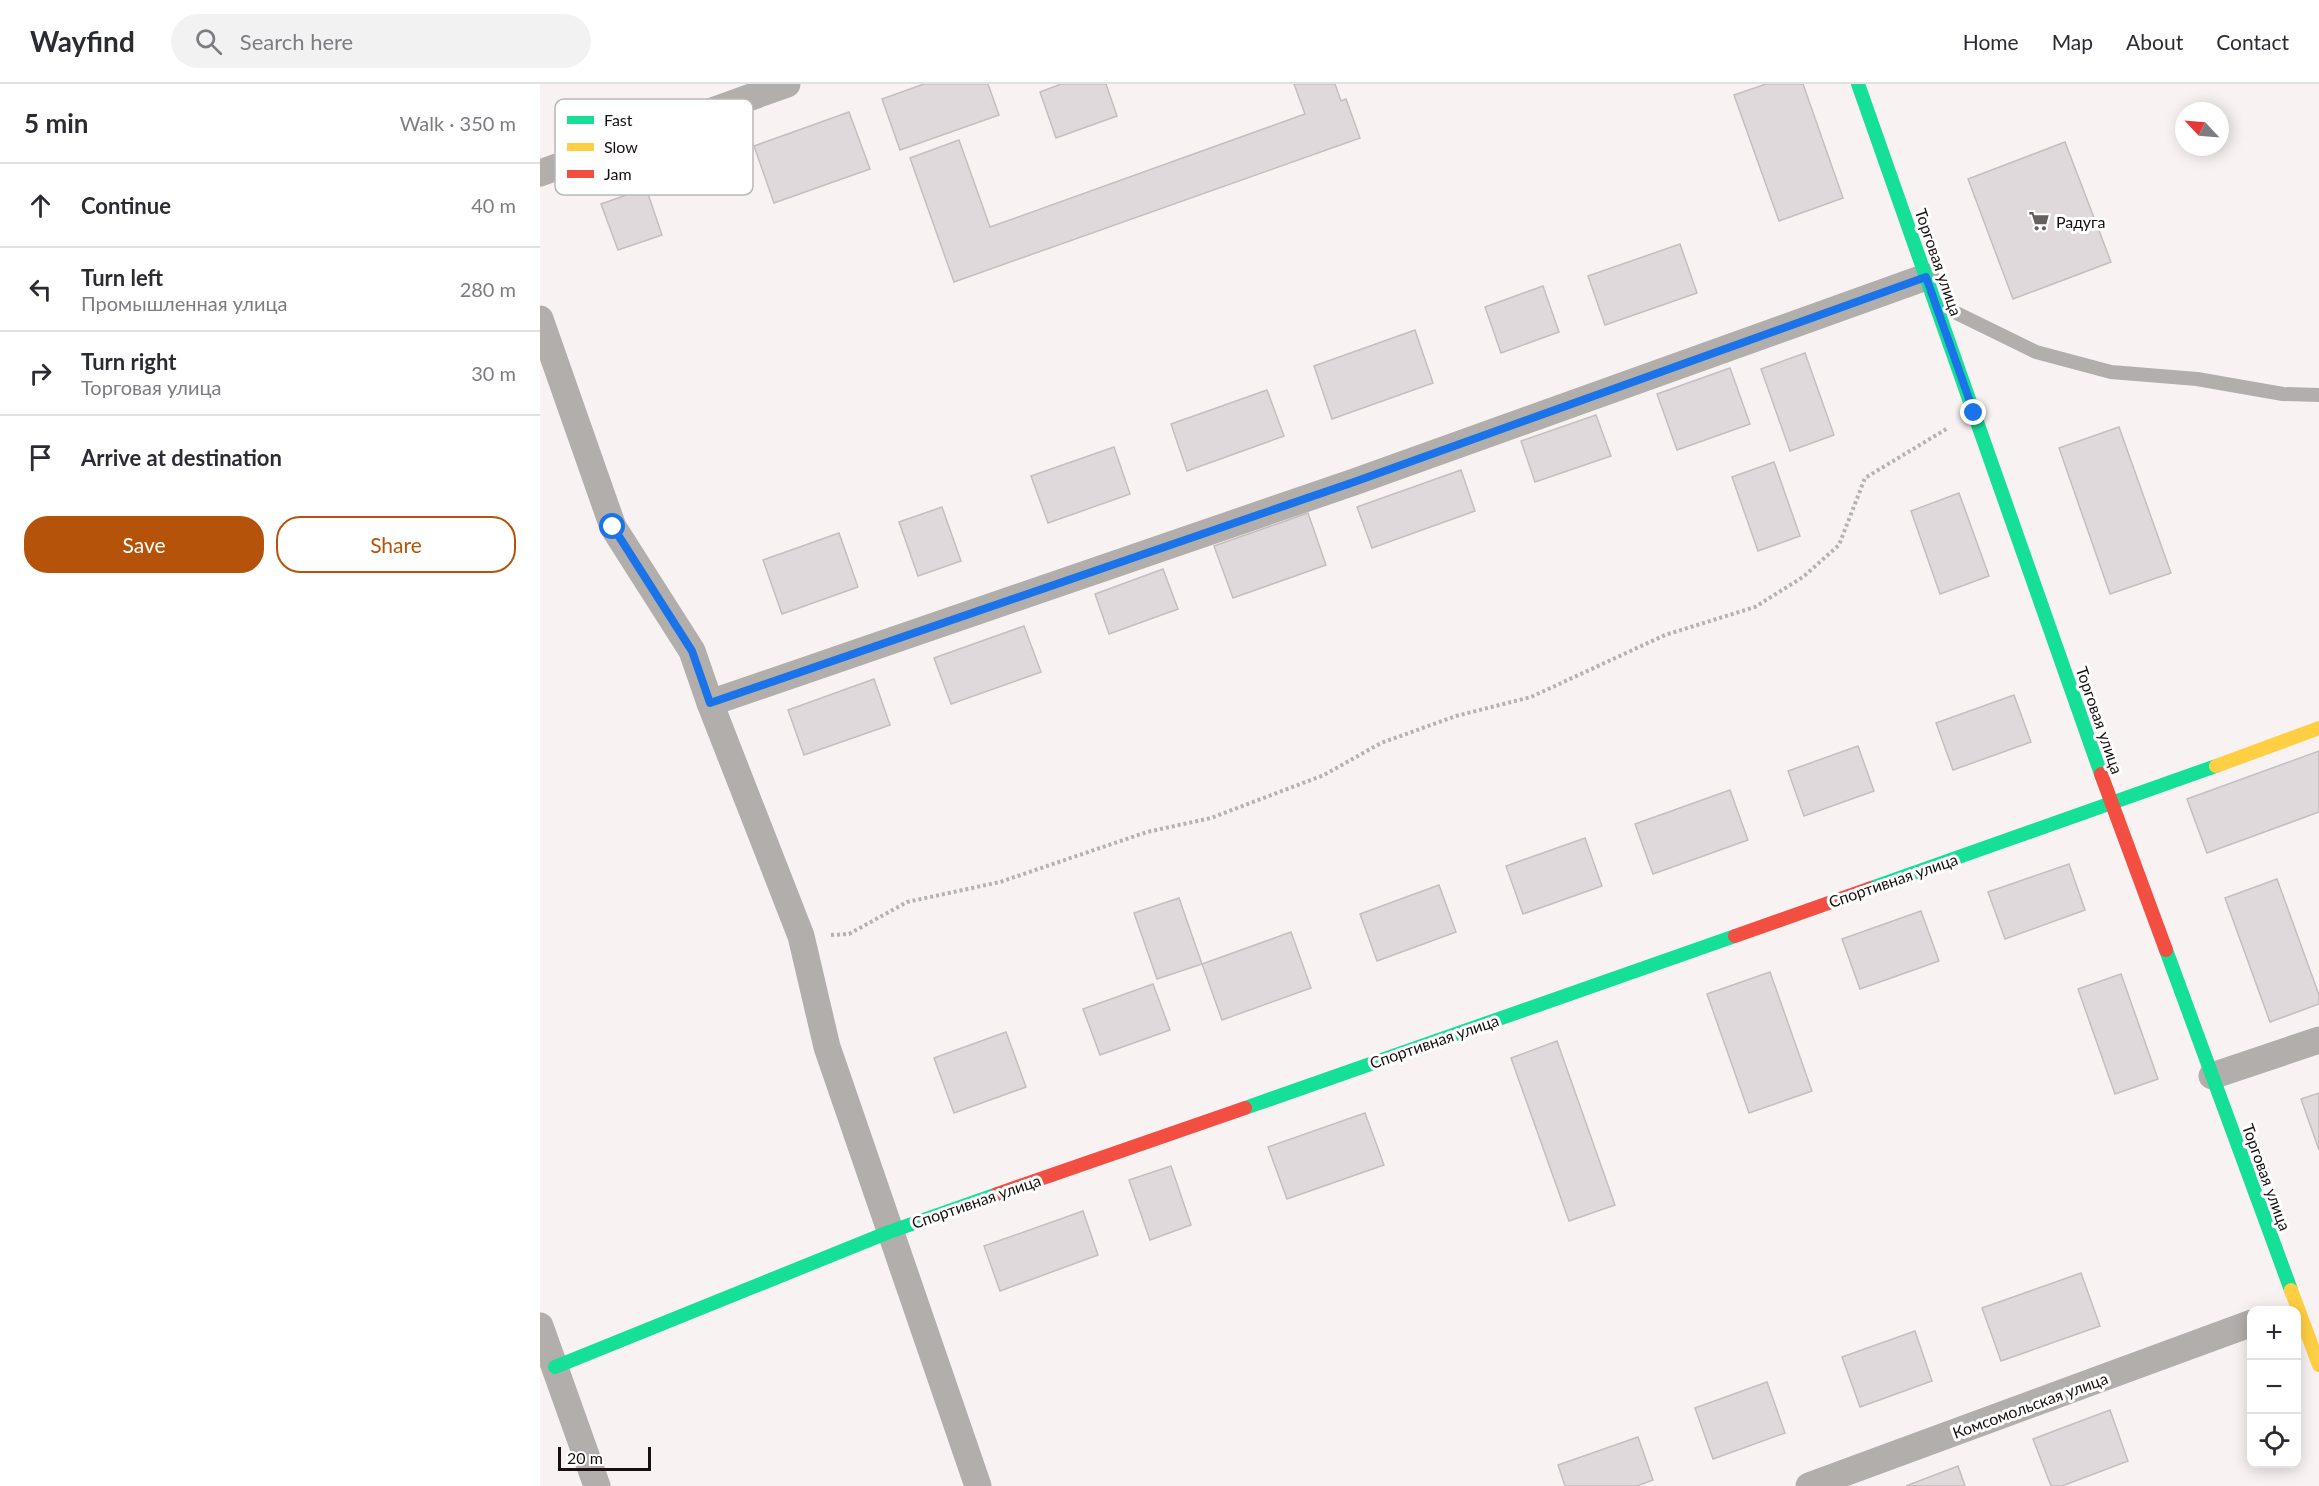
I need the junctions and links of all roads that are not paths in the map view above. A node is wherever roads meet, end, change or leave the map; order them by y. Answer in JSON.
{"nodes":[{"id":1,"x":786,"y":84,"type":"edge"},
{"id":2,"x":1858,"y":84,"type":"edge"},
{"id":3,"x":744,"y":99,"type":"edge"},
{"id":4,"x":555,"y":167,"type":"edge"},
{"id":5,"x":540,"y":172,"type":"edge"},
{"id":6,"x":1931,"y":290,"type":"junction"},
{"id":7,"x":540,"y":319,"type":"edge"},
{"id":8,"x":2319,"y":395,"type":"edge"},
{"id":9,"x":710,"y":703,"type":"junction"},
{"id":10,"x":2319,"y":728,"type":"edge"},
{"id":11,"x":2112,"y":804,"type":"junction"},
{"id":12,"x":2319,"y":1040,"type":"edge"},
{"id":13,"x":2212,"y":1076,"type":"junction"},
{"id":14,"x":889,"y":1232,"type":"junction"},
{"id":15,"x":2290,"y":1306,"type":"edge"},
{"id":16,"x":2247,"y":1325,"type":"edge"},
{"id":17,"x":540,"y":1326,"type":"edge"},
{"id":18,"x":2301,"y":1329,"type":"edge"},
{"id":19,"x":2319,"y":1365,"type":"edge"},
{"id":20,"x":555,"y":1367,"type":"junction"},
{"id":21,"x":597,"y":1486,"type":"edge"},
{"id":22,"x":978,"y":1486,"type":"edge"},
{"id":23,"x":1809,"y":1486,"type":"edge"}],
"edges":[{"from":1,"to":3,"type":"street"},
{"from":2,"to":6,"type":"street","name":"Торговая улица"},
{"from":4,"to":5,"type":"street"},
{"from":6,"to":8,"type":"lane"},
{"from":6,"to":9,"type":"street"},
{"from":6,"to":11,"type":"street","name":"Торговая улица"},
{"from":7,"to":9,"type":"street"},
{"from":9,"to":14,"type":"street"},
{"from":10,"to":11,"type":"street","name":"Спортивная улица"},
{"from":11,"to":13,"type":"street","name":"Торговая улица"},
{"from":11,"to":14,"type":"street","name":"Спортивная улица"},
{"from":12,"to":13,"type":"street"},
{"from":13,"to":15,"type":"street","name":"Торговая улица"},
{"from":14,"to":20,"type":"street","name":"Спортивная улица"},
{"from":14,"to":22,"type":"street"},
{"from":16,"to":23,"type":"street","name":"Комсомольская улица"},
{"from":17,"to":20,"type":"street"},
{"from":18,"to":19,"type":"street","name":"Торговая улица"},
{"from":20,"to":21,"type":"street"}]}
